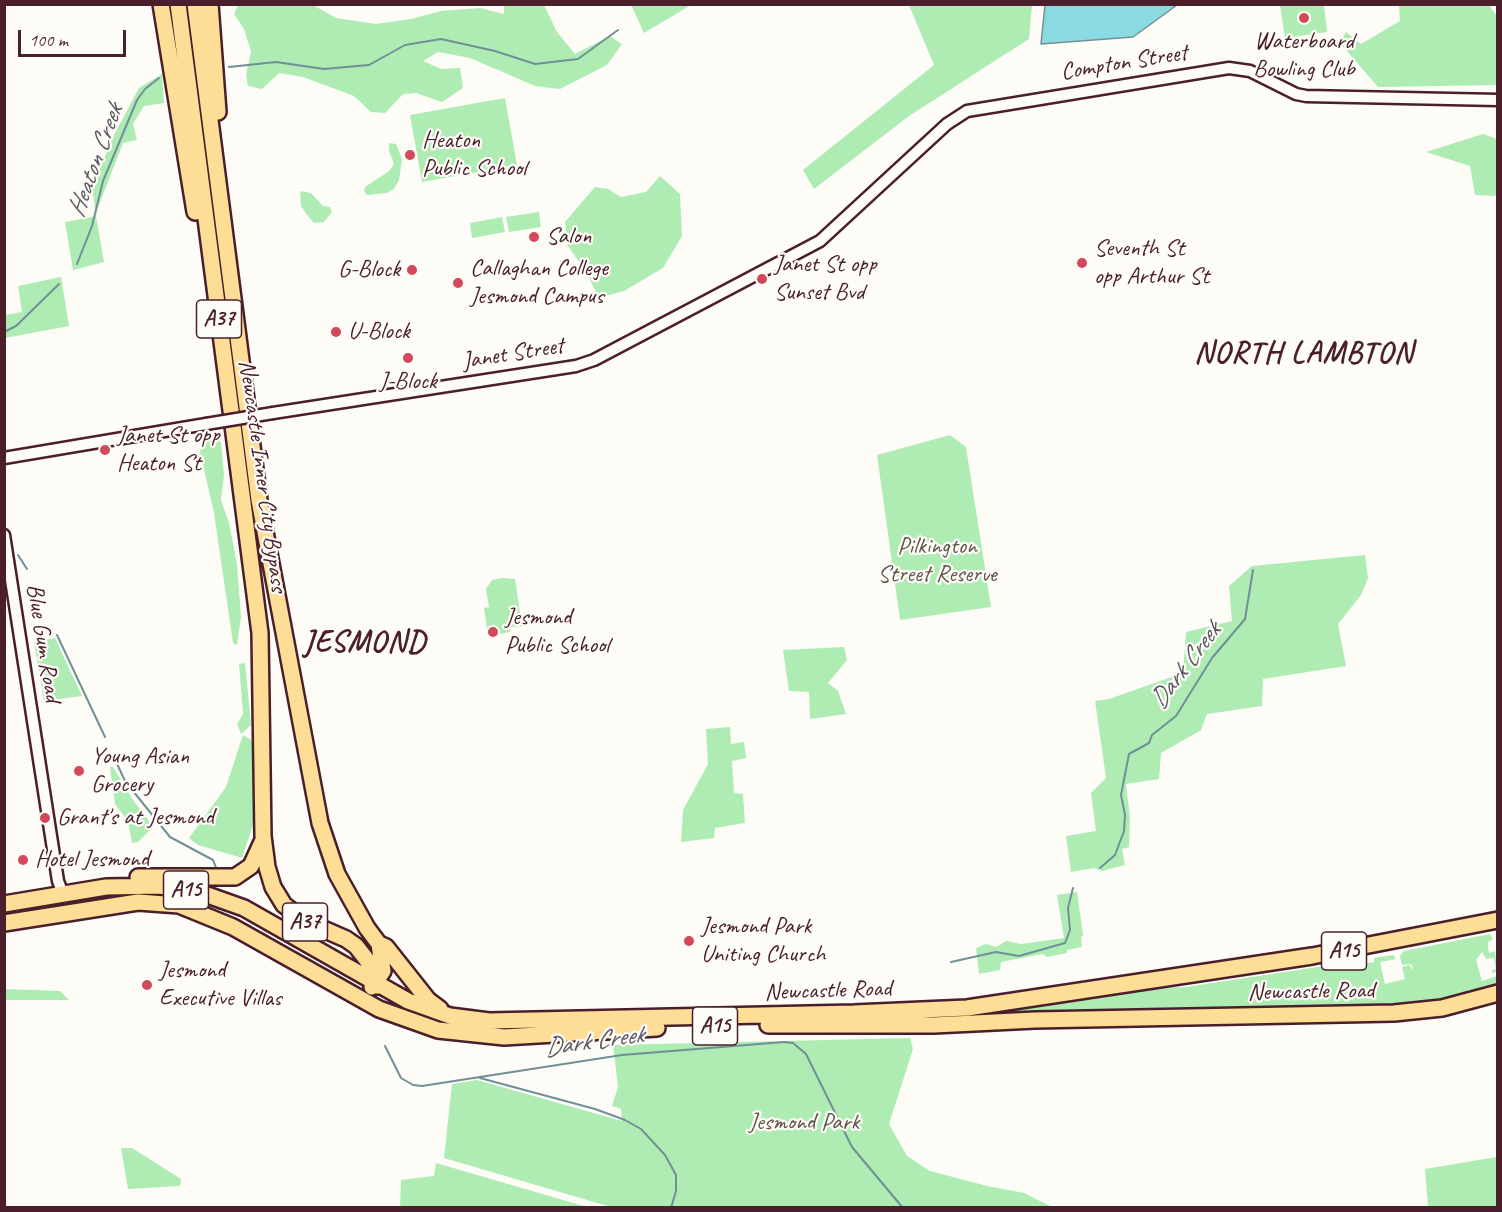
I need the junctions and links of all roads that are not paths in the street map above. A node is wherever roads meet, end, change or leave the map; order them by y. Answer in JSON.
{"nodes":[{"id":1,"x":161,"y":4,"type":"edge"},
{"id":2,"x":178,"y":4,"type":"edge"},
{"id":3,"x":195,"y":4,"type":"edge"},
{"id":4,"x":210,"y":4,"type":"edge"},
{"id":5,"x":1497,"y":100,"type":"edge"},
{"id":6,"x":956,"y":117,"type":"joint"},
{"id":7,"x":225,"y":238,"type":"junction"},
{"id":8,"x":216,"y":301,"type":"junction"},
{"id":9,"x":4,"y":458,"type":"edge"},
{"id":10,"x":4,"y":536,"type":"edge"},
{"id":11,"x":263,"y":836,"type":"junction"},
{"id":12,"x":106,"y":887,"type":"junction"},
{"id":13,"x":63,"y":894,"type":"junction"},
{"id":14,"x":4,"y":904,"type":"edge"},
{"id":15,"x":66,"y":913,"type":"junction"},
{"id":16,"x":1497,"y":920,"type":"edge"},
{"id":17,"x":4,"y":923,"type":"edge"},
{"id":18,"x":379,"y":944,"type":"junction"},
{"id":19,"x":376,"y":984,"type":"junction"},
{"id":20,"x":345,"y":992,"type":"junction"},
{"id":21,"x":1497,"y":993,"type":"edge"},
{"id":22,"x":450,"y":1016,"type":"junction"},
{"id":23,"x":934,"y":1017,"type":"junction"},
{"id":24,"x":407,"y":1020,"type":"junction"},
{"id":25,"x":854,"y":1020,"type":"junction"}],
"edges":[{"from":1,"to":8,"type":"highway"},
{"from":2,"to":8,"type":"highway","name":"Newcastle Inner City Bypass","number":"A37"},
{"from":3,"to":7,"type":"highway","name":"Newcastle Inner City Bypass","number":"A37"},
{"from":4,"to":7,"type":"highway"},
{"from":5,"to":6,"type":"street","name":"Compton Street"},
{"from":6,"to":9,"type":"street","name":"Janet Street","bridge":true},
{"from":7,"to":18,"type":"highway","name":"Newcastle Inner City Bypass","number":"A37"},
{"from":8,"to":11,"type":"highway","name":"Newcastle Inner City Bypass","number":"A37"},
{"from":10,"to":13,"type":"street","name":"Blue Gum Road"},
{"from":11,"to":12,"type":"highway"},
{"from":11,"to":19,"type":"highway","number":"A37"},
{"from":12,"to":13,"type":"highway","name":"Newcastle Road","number":"A15"},
{"from":12,"to":19,"type":"highway","name":"Newcastle Road","number":"A15"},
{"from":13,"to":14,"type":"highway","name":"Newcastle Road","number":"A15"},
{"from":13,"to":15,"type":"highway"},
{"from":15,"to":17,"type":"highway","name":"Newcastle Road","number":"A15"},
{"from":15,"to":20,"type":"highway","name":"Newcastle Road","number":"A15"},
{"from":16,"to":23,"type":"highway","name":"Newcastle Road","number":"A15"},
{"from":18,"to":19,"type":"highway","number":"A37"},
{"from":18,"to":22,"type":"highway","number":"A37"},
{"from":19,"to":20,"type":"highway"},
{"from":19,"to":22,"type":"highway","name":"Newcastle Road","number":"A15"},
{"from":19,"to":24,"type":"highway","number":"A37"},
{"from":20,"to":24,"type":"highway","name":"Newcastle Road","number":"A15"},
{"from":21,"to":23,"type":"highway","name":"Newcastle Road","number":"A15"},
{"from":22,"to":25,"type":"highway","name":"Newcastle Road","number":"A15"},
{"from":23,"to":25,"type":"highway","name":"Newcastle Road","number":"A15"},
{"from":24,"to":25,"type":"highway","name":"Newcastle Road","number":"A15"}]}
